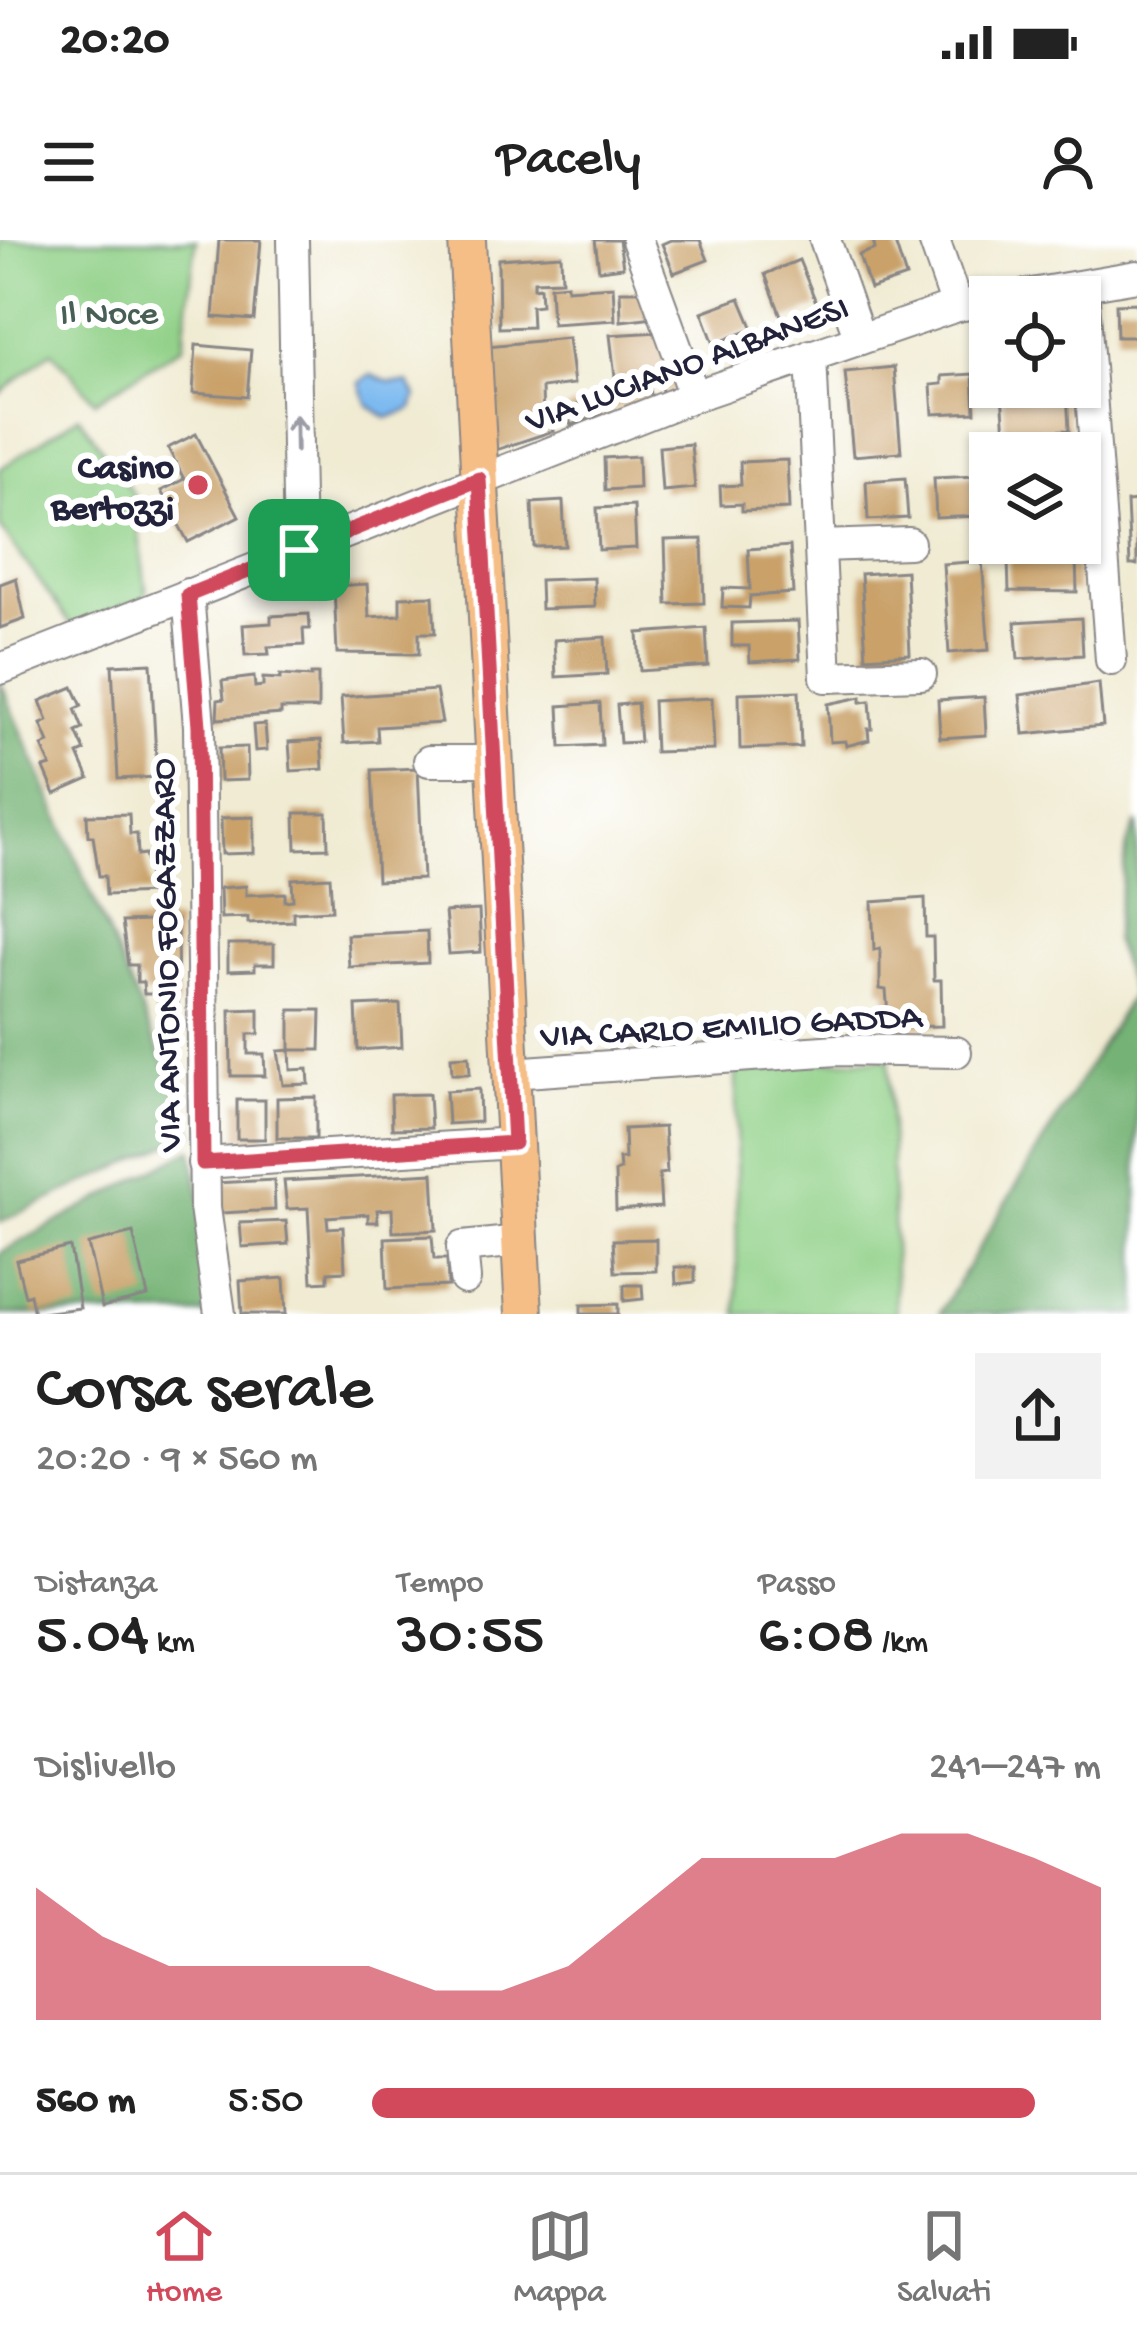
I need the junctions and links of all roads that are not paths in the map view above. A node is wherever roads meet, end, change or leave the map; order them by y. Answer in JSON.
{"nodes":[{"id":1,"x":293,"y":240,"type":"edge"},
{"id":2,"x":467,"y":240,"type":"edge"},
{"id":3,"x":637,"y":240,"type":"edge"},
{"id":4,"x":825,"y":240,"type":"edge"},
{"id":5,"x":934,"y":240,"type":"edge"},
{"id":6,"x":1137,"y":276,"type":"edge"},
{"id":7,"x":1101,"y":283,"type":"edge"},
{"id":8,"x":969,"y":304,"type":"edge"},
{"id":9,"x":957,"y":306,"type":"junction"},
{"id":10,"x":860,"y":338,"type":"junction"},
{"id":11,"x":811,"y":355,"type":"junction"},
{"id":12,"x":694,"y":396,"type":"junction"},
{"id":13,"x":1092,"y":408,"type":"edge"},
{"id":14,"x":479,"y":479,"type":"junction"},
{"id":15,"x":908,"y":543,"type":"dead end"},
{"id":16,"x":820,"y":546,"type":"junction"},
{"id":17,"x":299,"y":550,"type":"junction"},
{"id":18,"x":188,"y":595,"type":"junction"},
{"id":19,"x":1111,"y":660,"type":"dead end"},
{"id":20,"x":0,"y":669,"type":"edge"},
{"id":21,"x":921,"y":674,"type":"dead end"},
{"id":22,"x":429,"y":761,"type":"dead end"},
{"id":23,"x":494,"y":761,"type":"junction"},
{"id":24,"x":956,"y":1052,"type":"dead end"},
{"id":25,"x":511,"y":1072,"type":"junction"},
{"id":26,"x":514,"y":1143,"type":"junction"},
{"id":27,"x":203,"y":1163,"type":"junction"},
{"id":28,"x":520,"y":1241,"type":"junction"},
{"id":29,"x":465,"y":1280,"type":"dead end"},
{"id":30,"x":220,"y":1314,"type":"edge"},
{"id":31,"x":524,"y":1314,"type":"edge"}],
"edges":[{"from":17,"to":1,"type":"street","one_way":true},
{"from":2,"to":14,"type":"main road"},
{"from":3,"to":12,"type":"street"},
{"from":4,"to":10,"type":"street"},
{"from":5,"to":9,"type":"street"},
{"from":6,"to":7,"type":"street"},
{"from":8,"to":9,"type":"street","name":"VIA LUCIANO ALBANESI"},
{"from":9,"to":10,"type":"street","name":"VIA LUCIANO ALBANESI"},
{"from":10,"to":11,"type":"street","name":"VIA LUCIANO ALBANESI"},
{"from":11,"to":12,"type":"street","name":"VIA LUCIANO ALBANESI"},
{"from":11,"to":16,"type":"street"},
{"from":12,"to":14,"type":"street","name":"VIA LUCIANO ALBANESI"},
{"from":13,"to":19,"type":"street"},
{"from":14,"to":17,"type":"street","name":"VIA LUCIANO ALBANESI"},
{"from":14,"to":23,"type":"main road"},
{"from":15,"to":16,"type":"street"},
{"from":16,"to":21,"type":"street"},
{"from":17,"to":18,"type":"street","name":"VIA LUCIANO ALBANESI"},
{"from":18,"to":20,"type":"street","name":"VIA LUCIANO ALBANESI"},
{"from":18,"to":27,"type":"street","name":"VIA ANTONIO FOGAZZARO"},
{"from":22,"to":23,"type":"street"},
{"from":23,"to":25,"type":"main road"},
{"from":24,"to":25,"type":"street","name":"VIA CARLO EMILIO GADDA"},
{"from":25,"to":26,"type":"main road"},
{"from":26,"to":27,"type":"street"},
{"from":26,"to":28,"type":"main road"},
{"from":27,"to":30,"type":"street","name":"VIA ANTONIO FOGAZZARO"},
{"from":28,"to":29,"type":"street"},
{"from":28,"to":31,"type":"main road"}]}
